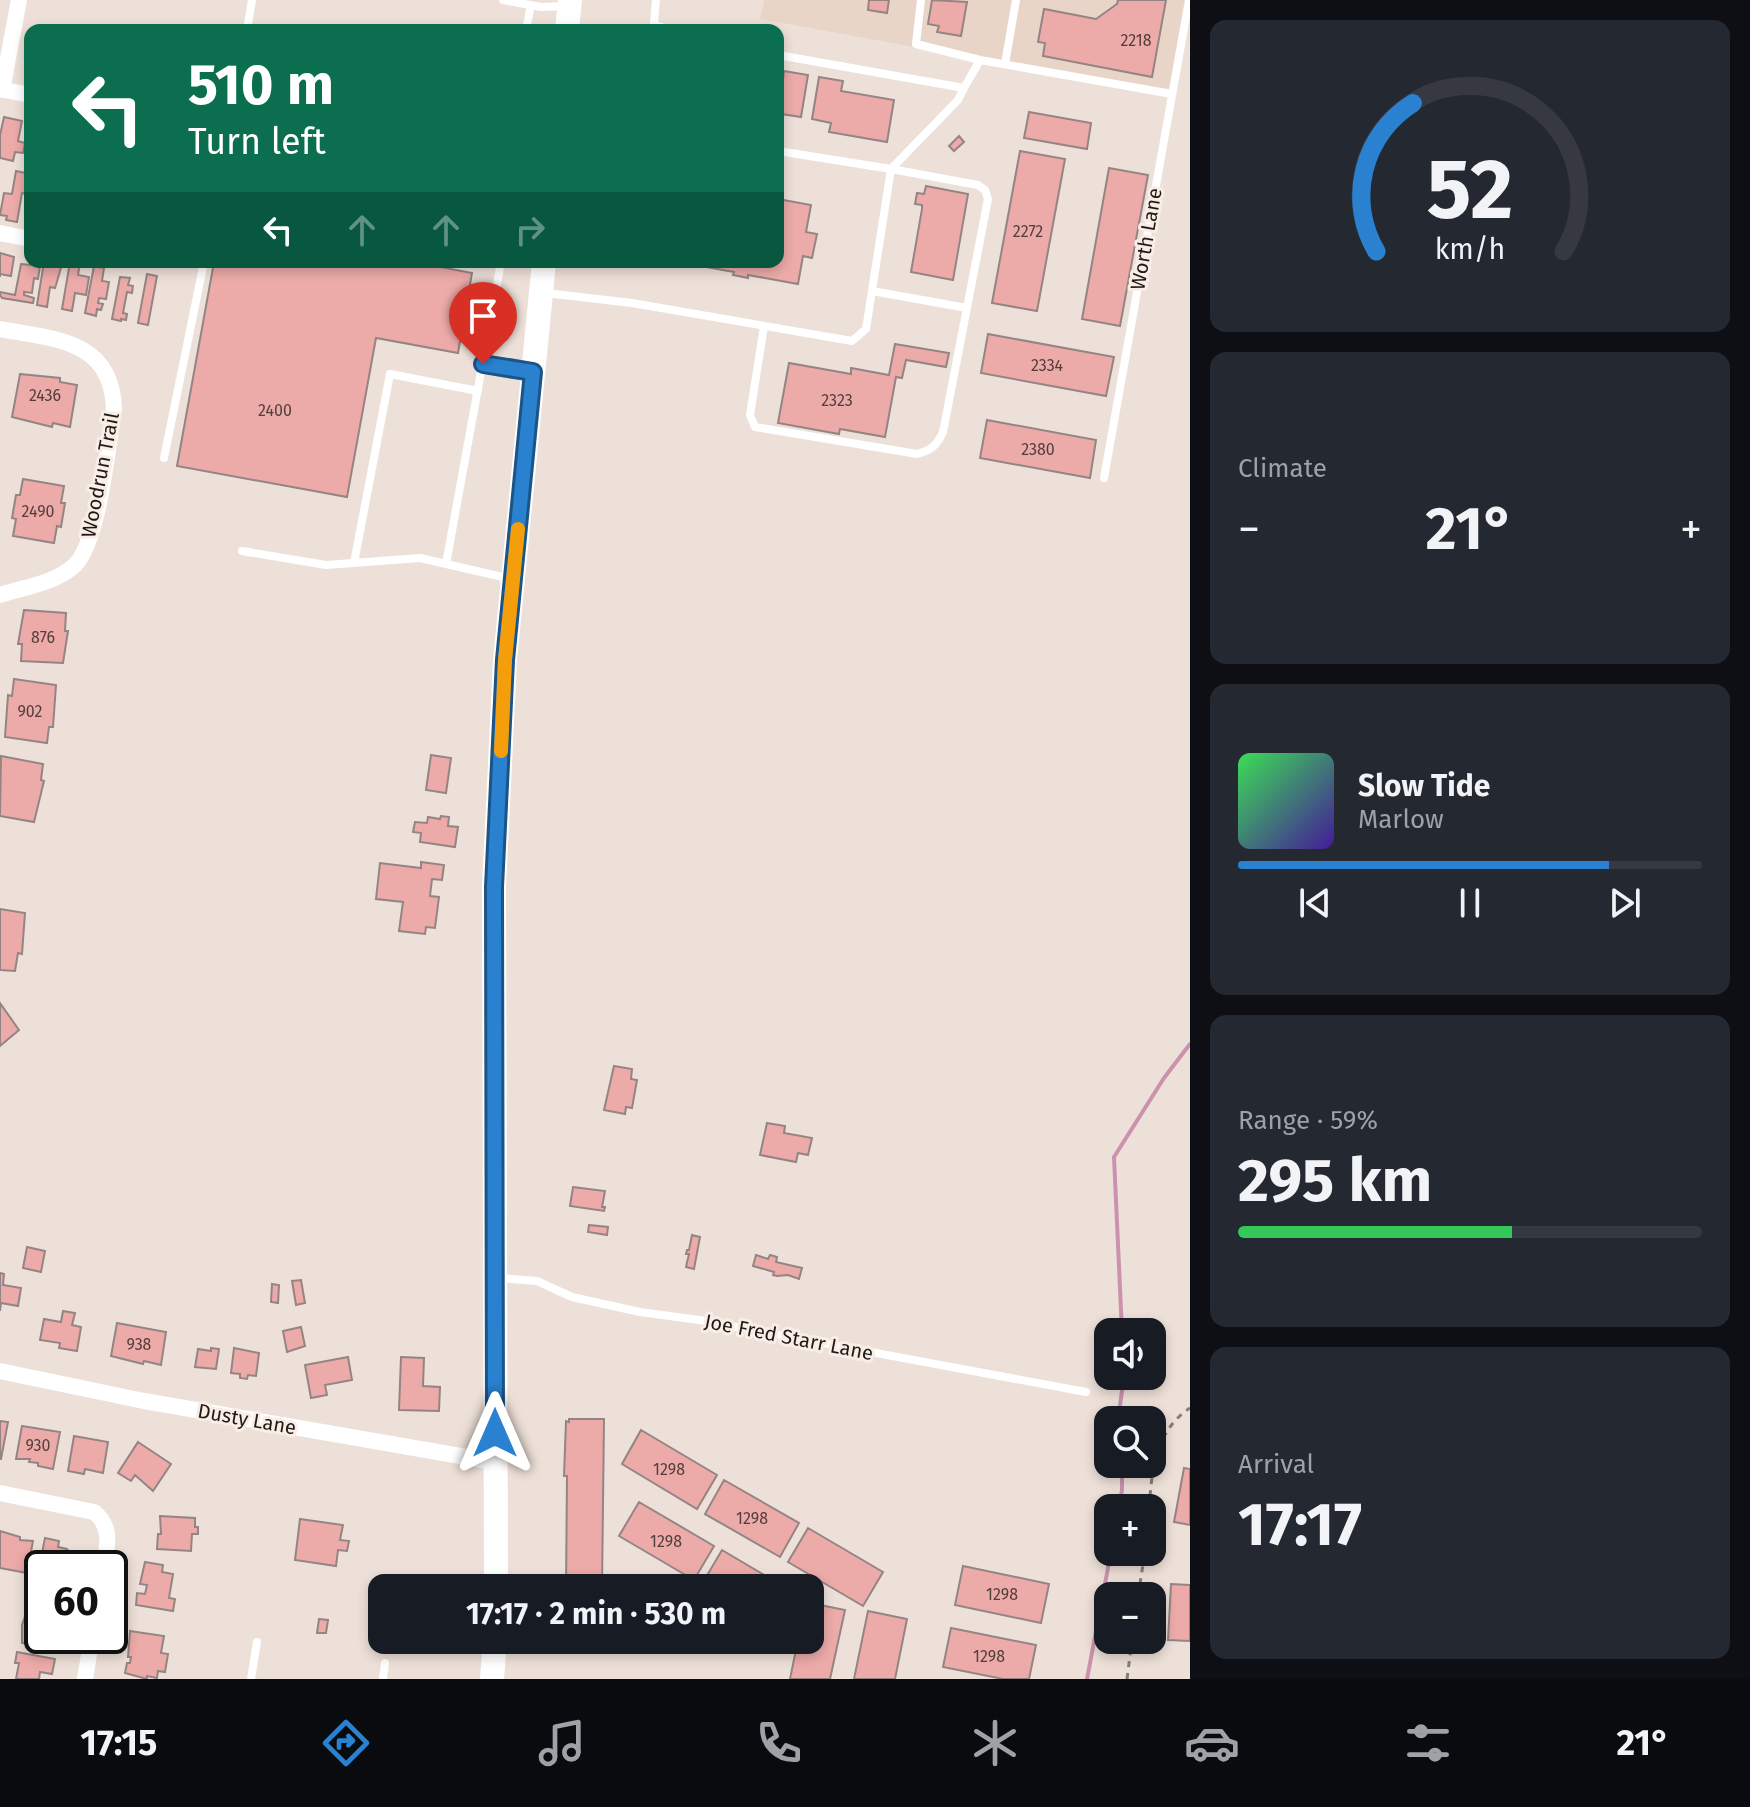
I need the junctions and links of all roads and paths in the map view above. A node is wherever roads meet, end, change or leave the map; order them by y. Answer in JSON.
{"nodes":[{"id":1,"x":19,"y":0,"type":"edge"},
{"id":2,"x":252,"y":0,"type":"edge"},
{"id":3,"x":503,"y":0,"type":"edge"},
{"id":4,"x":656,"y":0,"type":"edge"},
{"id":5,"x":921,"y":0,"type":"edge"},
{"id":6,"x":1016,"y":0,"type":"edge"},
{"id":7,"x":1189,"y":0,"type":"edge"},
{"id":8,"x":513,"y":1,"type":"edge"},
{"id":9,"x":531,"y":5,"type":"junction"},
{"id":10,"x":569,"y":12,"type":"edge"},
{"id":11,"x":248,"y":24,"type":"edge"},
{"id":12,"x":527,"y":24,"type":"edge"},
{"id":13,"x":655,"y":24,"type":"edge"},
{"id":14,"x":784,"y":56,"type":"edge"},
{"id":15,"x":980,"y":60,"type":"junction"},
{"id":16,"x":1005,"y":64,"type":"junction"},
{"id":17,"x":964,"y":88,"type":"junction"},
{"id":18,"x":1,"y":90,"type":"edge"},
{"id":19,"x":24,"y":94,"type":"edge"},
{"id":20,"x":1172,"y":94,"type":"junction"},
{"id":21,"x":784,"y":152,"type":"edge"},
{"id":22,"x":891,"y":169,"type":"junction"},
{"id":23,"x":0,"y":233,"type":"edge"},
{"id":24,"x":24,"y":238,"type":"edge"},
{"id":25,"x":203,"y":268,"type":"edge"},
{"id":26,"x":500,"y":268,"type":"edge"},
{"id":27,"x":543,"y":268,"type":"edge"},
{"id":28,"x":872,"y":291,"type":"junction"},
{"id":29,"x":541,"y":292,"type":"junction"},
{"id":30,"x":967,"y":308,"type":"junction"},
{"id":31,"x":764,"y":326,"type":"junction"},
{"id":32,"x":0,"y":329,"type":"edge"},
{"id":33,"x":483,"y":364,"type":"junction"},
{"id":34,"x":533,"y":372,"type":"junction"},
{"id":35,"x":478,"y":391,"type":"junction"},
{"id":36,"x":164,"y":458,"type":"dead end"},
{"id":37,"x":1104,"y":478,"type":"dead end"},
{"id":38,"x":242,"y":551,"type":"dead end"},
{"id":39,"x":354,"y":563,"type":"junction"},
{"id":40,"x":446,"y":564,"type":"junction"},
{"id":41,"x":513,"y":579,"type":"junction"},
{"id":42,"x":0,"y":595,"type":"edge"},
{"id":43,"x":495,"y":1277,"type":"junction"},
{"id":44,"x":0,"y":1371,"type":"edge"},
{"id":45,"x":1086,"y":1392,"type":"dead end"},
{"id":46,"x":1190,"y":1408,"type":"edge"},
{"id":47,"x":495,"y":1462,"type":"junction"},
{"id":48,"x":0,"y":1493,"type":"edge"},
{"id":49,"x":1150,"y":1494,"type":"edge"},
{"id":50,"x":106,"y":1550,"type":"edge"},
{"id":51,"x":496,"y":1574,"type":"edge"},
{"id":52,"x":257,"y":1642,"type":"dead end"},
{"id":53,"x":89,"y":1654,"type":"edge"},
{"id":54,"x":494,"y":1654,"type":"edge"},
{"id":55,"x":1130,"y":1654,"type":"edge"},
{"id":56,"x":385,"y":1663,"type":"dead end"},
{"id":57,"x":85,"y":1679,"type":"edge"},
{"id":58,"x":251,"y":1679,"type":"edge"},
{"id":59,"x":383,"y":1679,"type":"edge"},
{"id":60,"x":492,"y":1679,"type":"edge"},
{"id":61,"x":1127,"y":1679,"type":"edge"}],
"edges":[{"from":1,"to":18,"type":"street"},
{"from":2,"to":11,"type":"lane"},
{"from":3,"to":8,"type":"lane"},
{"from":4,"to":13,"type":"lane"},
{"from":5,"to":15,"type":"lane"},
{"from":6,"to":16,"type":"lane"},
{"from":7,"to":20,"type":"lane","name":"Worth Lane"},
{"from":8,"to":9,"type":"lane"},
{"from":9,"to":10,"type":"lane"},
{"from":9,"to":12,"type":"lane"},
{"from":14,"to":17,"type":"lane"},
{"from":15,"to":16,"type":"lane"},
{"from":15,"to":17,"type":"lane"},
{"from":16,"to":20,"type":"lane"},
{"from":17,"to":22,"type":"lane"},
{"from":18,"to":19,"type":"street"},
{"from":20,"to":37,"type":"lane","name":"Worth Lane"},
{"from":21,"to":22,"type":"lane"},
{"from":22,"to":28,"type":"lane"},
{"from":22,"to":30,"type":"lane"},
{"from":23,"to":24,"type":"street"},
{"from":25,"to":36,"type":"lane"},
{"from":26,"to":33,"type":"lane"},
{"from":27,"to":29,"type":"main road"},
{"from":28,"to":30,"type":"lane"},
{"from":28,"to":31,"type":"lane"},
{"from":29,"to":31,"type":"lane"},
{"from":29,"to":34,"type":"main road"},
{"from":30,"to":31,"type":"lane"},
{"from":32,"to":42,"type":"street","name":"Woodrun Trail"},
{"from":33,"to":34,"type":"lane"},
{"from":33,"to":35,"type":"lane"},
{"from":34,"to":41,"type":"main road"},
{"from":35,"to":39,"type":"lane"},
{"from":35,"to":40,"type":"lane"},
{"from":38,"to":39,"type":"lane"},
{"from":39,"to":40,"type":"lane"},
{"from":40,"to":41,"type":"lane"},
{"from":41,"to":43,"type":"main road"},
{"from":43,"to":45,"type":"lane","name":"Joe Fred Starr Lane"},
{"from":43,"to":47,"type":"main road"},
{"from":44,"to":47,"type":"street","name":"Dusty Lane"},
{"from":46,"to":49,"type":"path"},
{"from":47,"to":51,"type":"main road"},
{"from":48,"to":50,"type":"street"},
{"from":52,"to":58,"type":"lane"},
{"from":53,"to":57,"type":"street"},
{"from":54,"to":60,"type":"main road"},
{"from":55,"to":61,"type":"path"},
{"from":56,"to":59,"type":"lane"}]}
